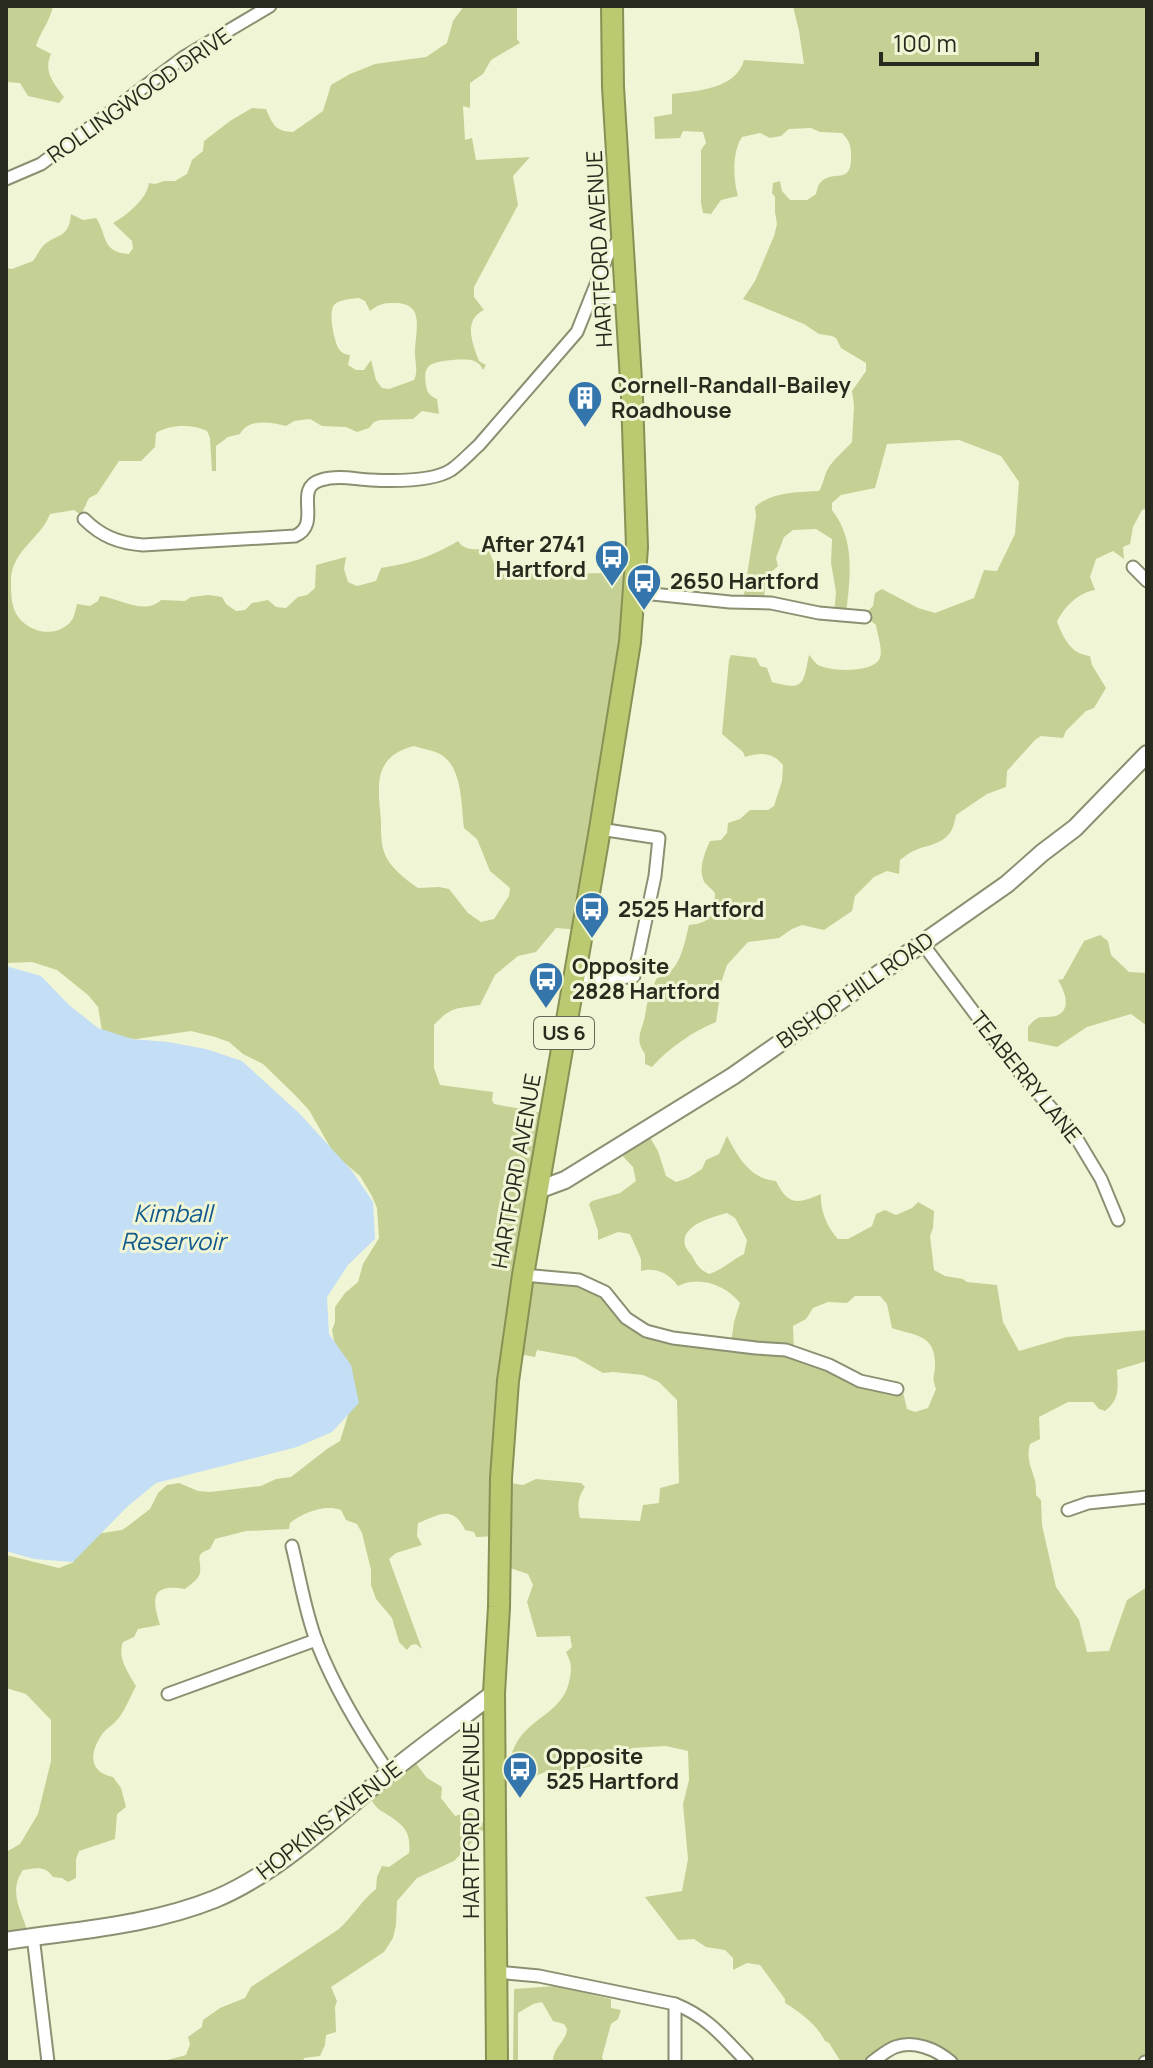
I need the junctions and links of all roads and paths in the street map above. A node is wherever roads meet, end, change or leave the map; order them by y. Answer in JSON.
{"nodes":[{"id":1,"x":270,"y":6,"type":"edge"},
{"id":2,"x":612,"y":6,"type":"edge"},
{"id":3,"x":6,"y":179,"type":"edge"},
{"id":4,"x":622,"y":236,"type":"junction"},
{"id":5,"x":591,"y":297,"type":"junction"},
{"id":6,"x":626,"y":299,"type":"junction"},
{"id":7,"x":84,"y":519,"type":"dead end"},
{"id":8,"x":1133,"y":567,"type":"dead end"},
{"id":9,"x":1147,"y":581,"type":"edge"},
{"id":10,"x":633,"y":592,"type":"junction"},
{"id":11,"x":865,"y":617,"type":"dead end"},
{"id":12,"x":1147,"y":754,"type":"edge"},
{"id":13,"x":600,"y":829,"type":"junction"},
{"id":14,"x":922,"y":943,"type":"junction"},
{"id":15,"x":575,"y":975,"type":"junction"},
{"id":16,"x":538,"y":1190,"type":"junction"},
{"id":17,"x":1118,"y":1220,"type":"dead end"},
{"id":18,"x":523,"y":1275,"type":"junction"},
{"id":19,"x":897,"y":1389,"type":"dead end"},
{"id":20,"x":1147,"y":1497,"type":"edge"},
{"id":21,"x":1068,"y":1510,"type":"dead end"},
{"id":22,"x":292,"y":1546,"type":"dead end"},
{"id":23,"x":316,"y":1640,"type":"junction"},
{"id":24,"x":494,"y":1693,"type":"junction"},
{"id":25,"x":168,"y":1694,"type":"dead end"},
{"id":26,"x":389,"y":1773,"type":"junction"},
{"id":27,"x":33,"y":1936,"type":"junction"},
{"id":28,"x":6,"y":1941,"type":"edge"},
{"id":29,"x":496,"y":1972,"type":"junction"},
{"id":30,"x":675,"y":2004,"type":"junction"},
{"id":31,"x":48,"y":2062,"type":"edge"},
{"id":32,"x":497,"y":2062,"type":"edge"},
{"id":33,"x":675,"y":2062,"type":"edge"},
{"id":34,"x":747,"y":2062,"type":"edge"},
{"id":35,"x":872,"y":2062,"type":"edge"},
{"id":36,"x":951,"y":2062,"type":"edge"}],
"edges":[{"from":1,"to":3,"type":"street","name":"ROLLINGWOOD DRIVE"},
{"from":2,"to":4,"type":"highway","name":"HARTFORD AVENUE","number":"US 6"},
{"from":4,"to":5,"type":"street"},
{"from":4,"to":6,"type":"highway","name":"HARTFORD AVENUE","number":"US 6"},
{"from":5,"to":6,"type":"street"},
{"from":5,"to":7,"type":"street"},
{"from":6,"to":10,"type":"highway","name":"HARTFORD AVENUE","number":"US 6"},
{"from":8,"to":9,"type":"street"},
{"from":10,"to":11,"type":"street"},
{"from":10,"to":13,"type":"highway","name":"HARTFORD AVENUE","number":"US 6"},
{"from":12,"to":14,"type":"street","name":"BISHOP HILL ROAD"},
{"from":13,"to":15,"type":"highway","name":"HARTFORD AVENUE","number":"US 6"},
{"from":13,"to":15,"type":"street"},
{"from":14,"to":16,"type":"street","name":"BISHOP HILL ROAD"},
{"from":14,"to":17,"type":"street","name":"TEABERRY LANE"},
{"from":15,"to":16,"type":"highway","name":"HARTFORD AVENUE","number":"US 6"},
{"from":16,"to":18,"type":"highway","name":"HARTFORD AVENUE","number":"US 6"},
{"from":18,"to":19,"type":"street"},
{"from":18,"to":24,"type":"highway","name":"HARTFORD AVENUE","number":"US 6"},
{"from":20,"to":21,"type":"street"},
{"from":22,"to":23,"type":"street"},
{"from":23,"to":25,"type":"street"},
{"from":23,"to":26,"type":"street"},
{"from":24,"to":26,"type":"street","name":"HOPKINS AVENUE"},
{"from":24,"to":29,"type":"highway","name":"HARTFORD AVENUE","number":"US 6"},
{"from":26,"to":27,"type":"street","name":"HOPKINS AVENUE"},
{"from":27,"to":28,"type":"street","name":"HOPKINS AVENUE"},
{"from":27,"to":31,"type":"street"},
{"from":29,"to":30,"type":"street"},
{"from":29,"to":32,"type":"highway","name":"HARTFORD AVENUE","number":"US 6"},
{"from":30,"to":33,"type":"street"},
{"from":30,"to":34,"type":"street"},
{"from":35,"to":36,"type":"street"}]}
